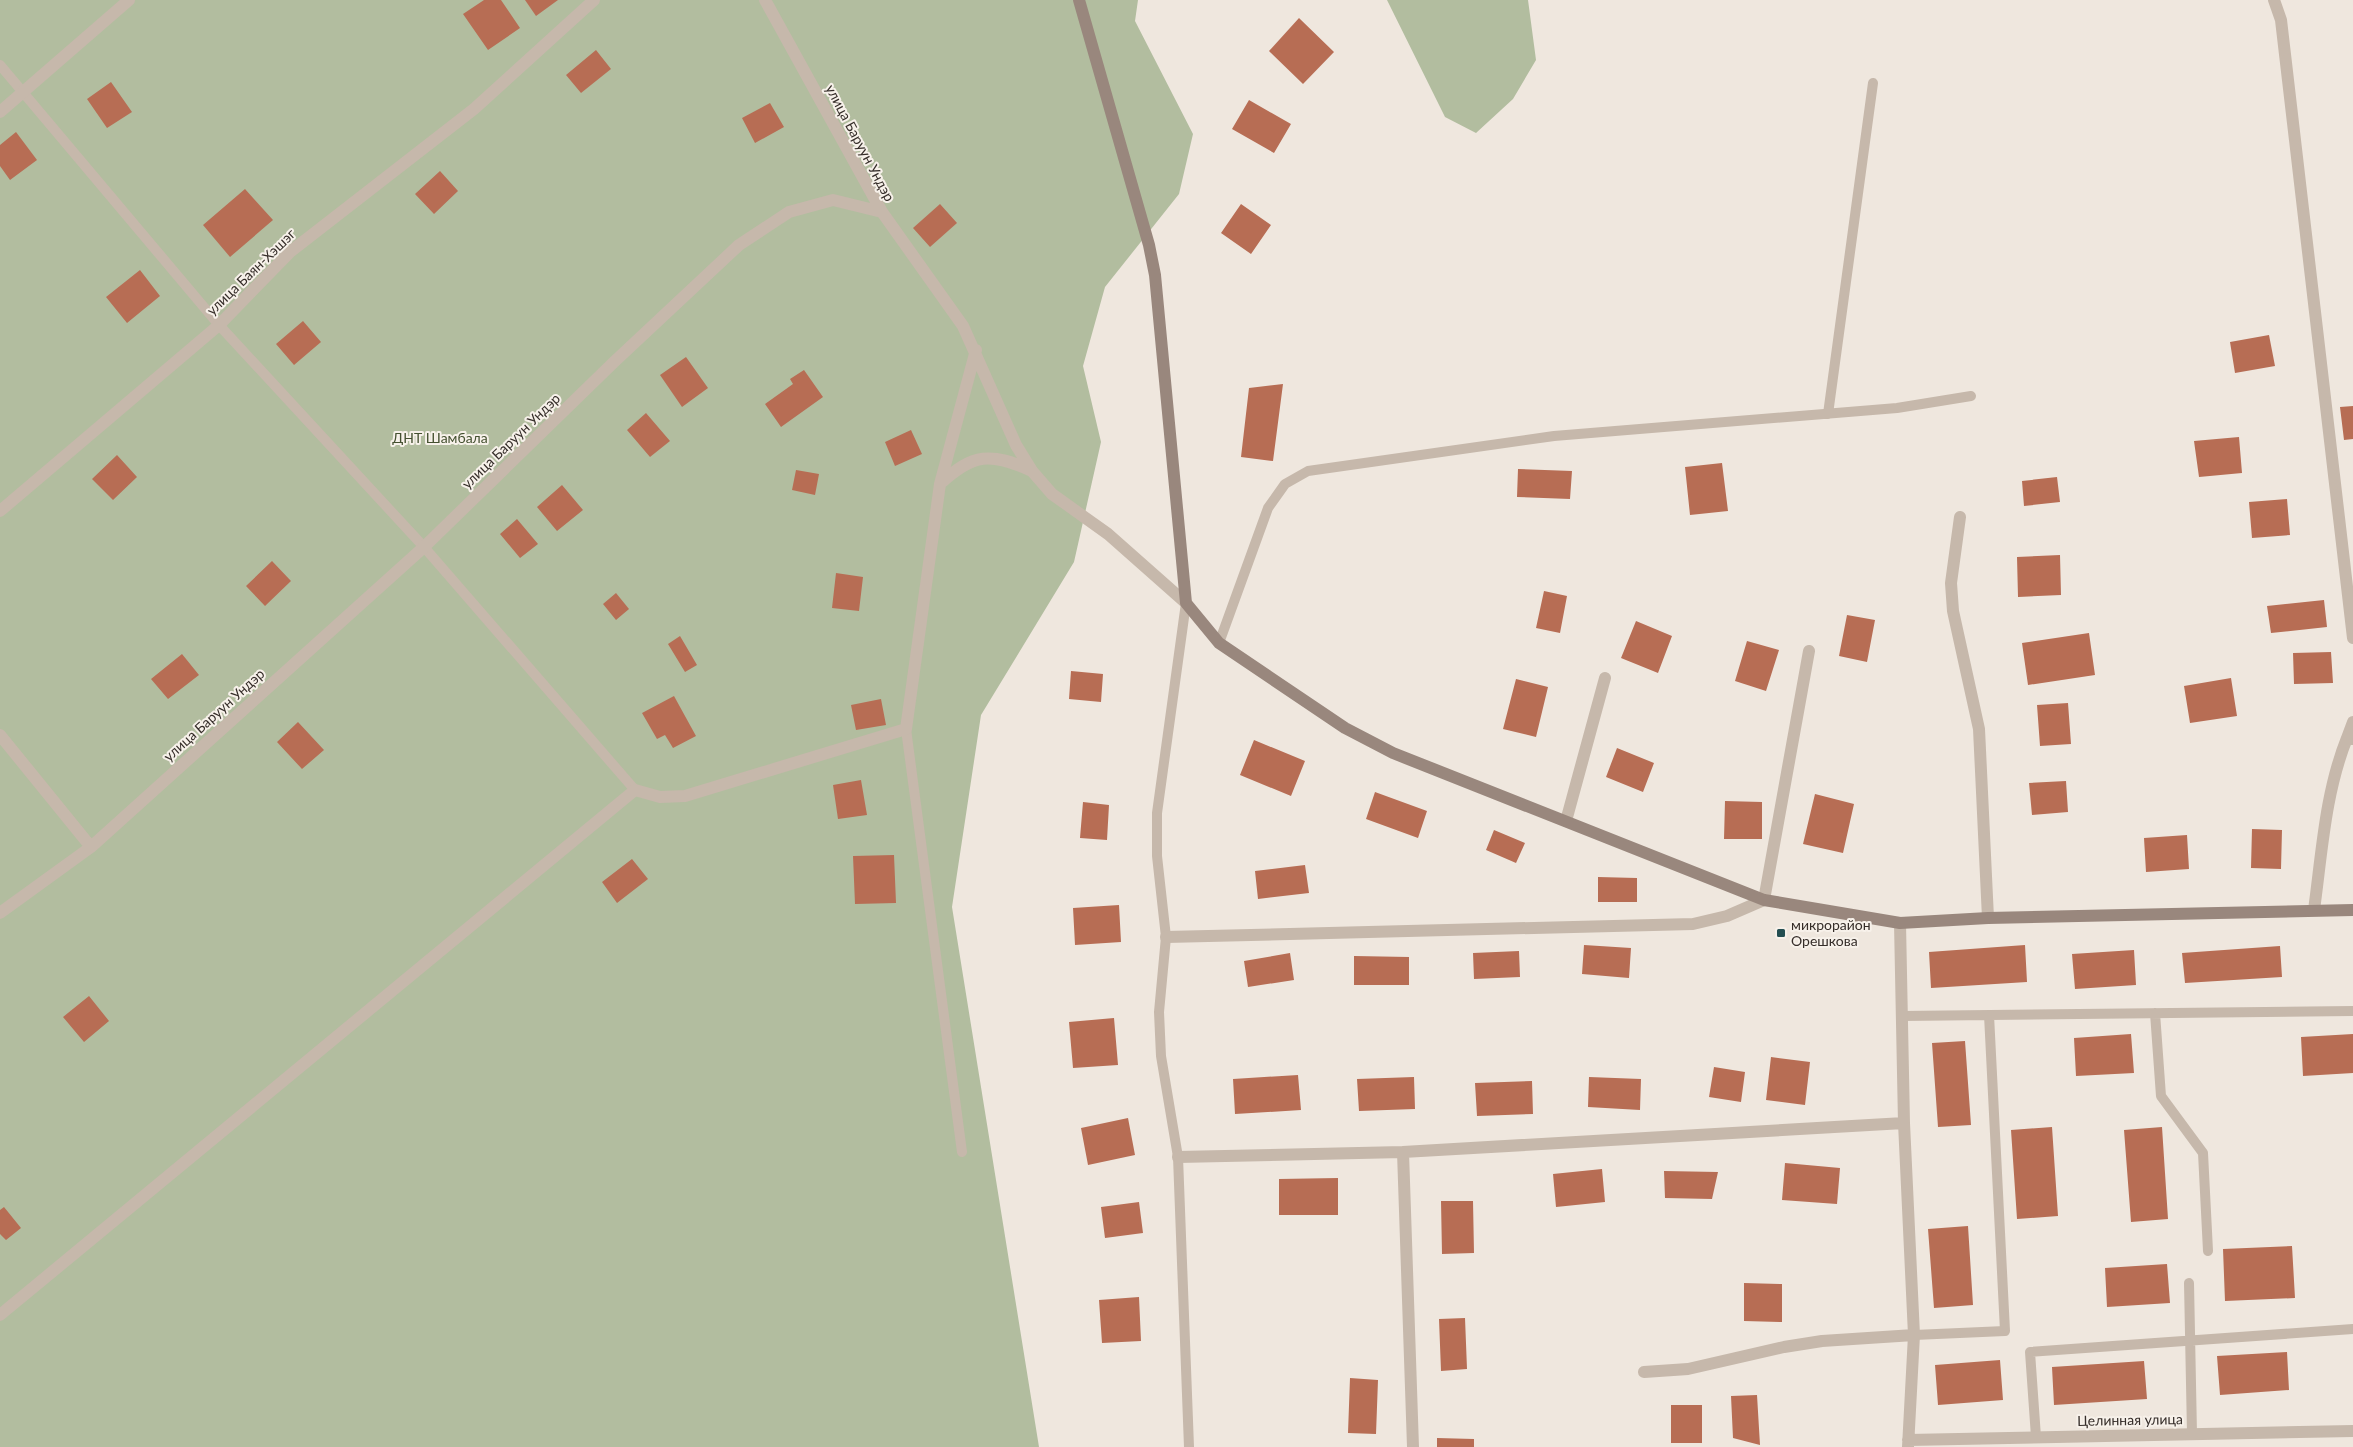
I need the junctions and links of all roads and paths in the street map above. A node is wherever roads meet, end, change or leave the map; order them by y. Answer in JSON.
{"nodes":[{"id":1,"x":129,"y":0,"type":"edge"},
{"id":2,"x":594,"y":0,"type":"edge"},
{"id":3,"x":765,"y":0,"type":"edge"},
{"id":4,"x":1079,"y":0,"type":"edge"},
{"id":5,"x":2274,"y":0,"type":"edge"},
{"id":6,"x":0,"y":65,"type":"edge"},
{"id":7,"x":1873,"y":83,"type":"dead end"},
{"id":8,"x":23,"y":92,"type":"junction"},
{"id":9,"x":0,"y":112,"type":"edge"},
{"id":10,"x":882,"y":212,"type":"junction"},
{"id":11,"x":219,"y":324,"type":"junction"},
{"id":12,"x":976,"y":350,"type":"junction"},
{"id":13,"x":1971,"y":396,"type":"dead end"},
{"id":14,"x":1828,"y":414,"type":"junction"},
{"id":15,"x":1032,"y":471,"type":"junction"},
{"id":16,"x":940,"y":484,"type":"junction"},
{"id":17,"x":0,"y":511,"type":"edge"},
{"id":18,"x":1960,"y":517,"type":"dead end"},
{"id":19,"x":424,"y":547,"type":"junction"},
{"id":20,"x":1186,"y":603,"type":"junction"},
{"id":21,"x":2353,"y":638,"type":"edge"},
{"id":22,"x":1219,"y":643,"type":"junction"},
{"id":23,"x":1809,"y":650,"type":"dead end"},
{"id":24,"x":1605,"y":678,"type":"dead end"},
{"id":25,"x":2353,"y":722,"type":"edge"},
{"id":26,"x":906,"y":729,"type":"junction"},
{"id":27,"x":0,"y":735,"type":"edge"},
{"id":28,"x":2350,"y":739,"type":"edge"},
{"id":29,"x":635,"y":790,"type":"junction"},
{"id":30,"x":1566,"y":821,"type":"junction"},
{"id":31,"x":91,"y":847,"type":"junction"},
{"id":32,"x":1764,"y":900,"type":"junction"},
{"id":33,"x":2314,"y":910,"type":"junction"},
{"id":34,"x":2353,"y":910,"type":"edge"},
{"id":35,"x":0,"y":913,"type":"edge"},
{"id":36,"x":1988,"y":918,"type":"junction"},
{"id":37,"x":1900,"y":923,"type":"junction"},
{"id":38,"x":1166,"y":937,"type":"junction"},
{"id":39,"x":2353,"y":1011,"type":"edge"},
{"id":40,"x":2155,"y":1013,"type":"junction"},
{"id":41,"x":1989,"y":1015,"type":"junction"},
{"id":42,"x":1902,"y":1016,"type":"junction"},
{"id":43,"x":1904,"y":1123,"type":"junction"},
{"id":44,"x":962,"y":1152,"type":"dead end"},
{"id":45,"x":1403,"y":1152,"type":"junction"},
{"id":46,"x":1178,"y":1157,"type":"junction"},
{"id":47,"x":2208,"y":1251,"type":"dead end"},
{"id":48,"x":2189,"y":1283,"type":"dead end"},
{"id":49,"x":0,"y":1315,"type":"edge"},
{"id":50,"x":2353,"y":1329,"type":"edge"},
{"id":51,"x":1914,"y":1335,"type":"junction"},
{"id":52,"x":2190,"y":1340,"type":"junction"},
{"id":53,"x":1644,"y":1372,"type":"dead end"},
{"id":54,"x":2353,"y":1431,"type":"edge"},
{"id":55,"x":2192,"y":1434,"type":"junction"},
{"id":56,"x":2036,"y":1437,"type":"junction"},
{"id":57,"x":1908,"y":1443,"type":"edge"},
{"id":58,"x":1188,"y":1447,"type":"edge"},
{"id":59,"x":1413,"y":1447,"type":"edge"}],
"edges":[{"from":1,"to":8,"type":"street"},
{"from":2,"to":11,"type":"street","name":"улица Баян-Хэшэг"},
{"from":3,"to":10,"type":"street","name":"улица Баруун Ундэр"},
{"from":4,"to":20,"type":"street"},
{"from":5,"to":21,"type":"street"},
{"from":6,"to":8,"type":"lane"},
{"from":7,"to":14,"type":"lane"},
{"from":8,"to":9,"type":"street"},
{"from":8,"to":11,"type":"lane"},
{"from":10,"to":12,"type":"street"},
{"from":10,"to":19,"type":"street","name":"улица Баруун Ундэр"},
{"from":11,"to":17,"type":"street","name":"улица Баян-Хэшэг"},
{"from":11,"to":19,"type":"lane"},
{"from":12,"to":15,"type":"street"},
{"from":12,"to":16,"type":"street"},
{"from":13,"to":14,"type":"lane"},
{"from":14,"to":22,"type":"lane"},
{"from":15,"to":16,"type":"street"},
{"from":15,"to":20,"type":"street"},
{"from":16,"to":26,"type":"street"},
{"from":18,"to":36,"type":"street"},
{"from":19,"to":29,"type":"lane"},
{"from":19,"to":31,"type":"street","name":"улица Баруун Ундэр"},
{"from":20,"to":22,"type":"street"},
{"from":20,"to":38,"type":"lane"},
{"from":22,"to":30,"type":"street"},
{"from":23,"to":32,"type":"street"},
{"from":24,"to":30,"type":"street"},
{"from":25,"to":28,"type":"street"},
{"from":26,"to":29,"type":"street"},
{"from":26,"to":44,"type":"lane"},
{"from":27,"to":31,"type":"street"},
{"from":28,"to":33,"type":"street"},
{"from":29,"to":49,"type":"street"},
{"from":30,"to":32,"type":"street"},
{"from":31,"to":35,"type":"street","name":"улица Баруун Ундэр"},
{"from":32,"to":37,"type":"street"},
{"from":32,"to":38,"type":"street"},
{"from":33,"to":34,"type":"street"},
{"from":33,"to":36,"type":"street"},
{"from":36,"to":37,"type":"street"},
{"from":37,"to":42,"type":"street"},
{"from":38,"to":46,"type":"lane"},
{"from":39,"to":40,"type":"lane"},
{"from":40,"to":41,"type":"lane"},
{"from":40,"to":47,"type":"lane"},
{"from":41,"to":42,"type":"lane"},
{"from":41,"to":51,"type":"lane"},
{"from":42,"to":43,"type":"street"},
{"from":43,"to":45,"type":"street"},
{"from":43,"to":51,"type":"street"},
{"from":45,"to":46,"type":"street"},
{"from":45,"to":59,"type":"street"},
{"from":46,"to":58,"type":"lane"},
{"from":48,"to":52,"type":"lane"},
{"from":50,"to":52,"type":"lane"},
{"from":51,"to":53,"type":"street"},
{"from":51,"to":57,"type":"street"},
{"from":52,"to":55,"type":"lane"},
{"from":52,"to":56,"type":"lane"},
{"from":54,"to":55,"type":"street","name":"Целинная улица"},
{"from":55,"to":56,"type":"street","name":"Целинная улица"},
{"from":56,"to":57,"type":"street","name":"Целинная улица"}]}
